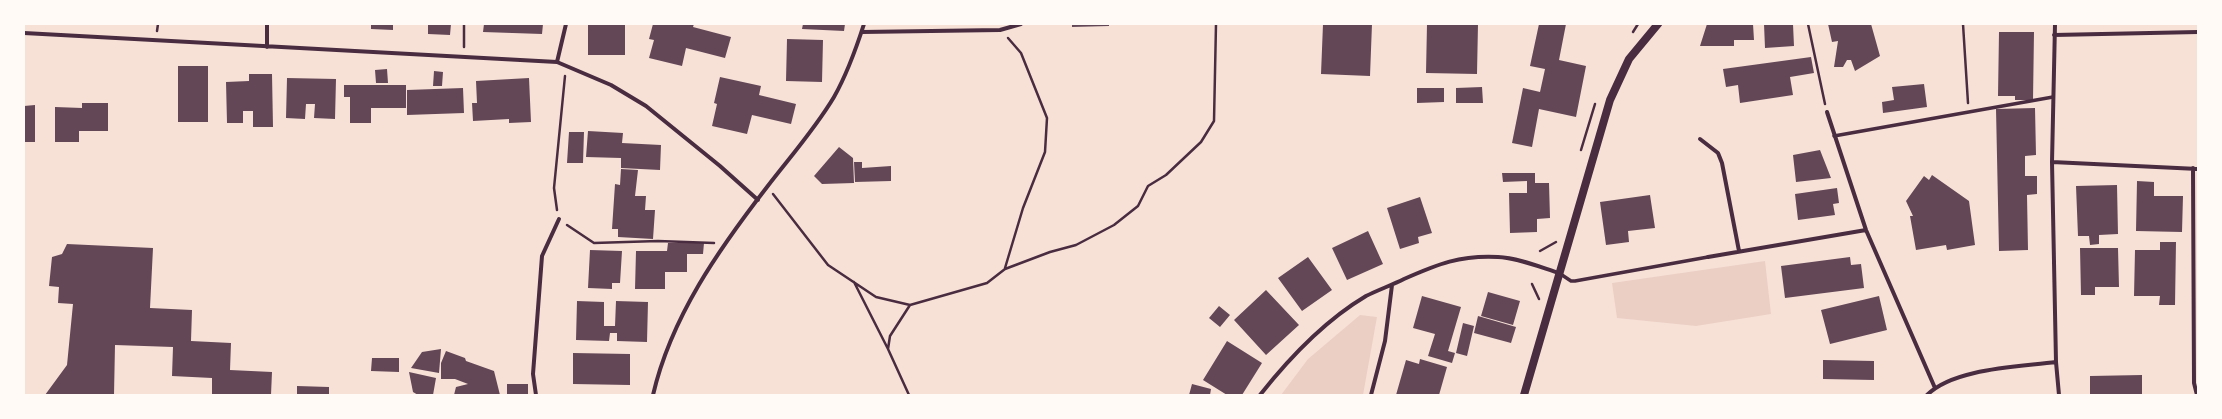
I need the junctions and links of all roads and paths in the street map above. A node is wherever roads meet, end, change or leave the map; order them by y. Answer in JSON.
{"nodes":[{"id":1,"x":267,"y":24,"type":"edge"},
{"id":2,"x":464,"y":24,"type":"edge"},
{"id":3,"x":566,"y":24,"type":"edge"},
{"id":4,"x":864,"y":24,"type":"edge"},
{"id":5,"x":1021,"y":24,"type":"edge"},
{"id":6,"x":1216,"y":24,"type":"edge"},
{"id":7,"x":1658,"y":24,"type":"edge"},
{"id":8,"x":1808,"y":24,"type":"edge"},
{"id":9,"x":1963,"y":24,"type":"edge"},
{"id":10,"x":2055,"y":24,"type":"edge"},
{"id":11,"x":1000,"y":30,"type":"junction"},
{"id":12,"x":862,"y":32,"type":"junction"},
{"id":13,"x":2198,"y":32,"type":"edge"},
{"id":14,"x":24,"y":33,"type":"edge"},
{"id":15,"x":2054,"y":35,"type":"junction"},
{"id":16,"x":267,"y":47,"type":"junction"},
{"id":17,"x":464,"y":57,"type":"junction"},
{"id":18,"x":557,"y":62,"type":"junction"},
{"id":19,"x":566,"y":66,"type":"junction"},
{"id":20,"x":2053,"y":97,"type":"junction"},
{"id":21,"x":1827,"y":112,"type":"joint"},
{"id":22,"x":1969,"y":112,"type":"junction"},
{"id":23,"x":1834,"y":136,"type":"junction"},
{"id":24,"x":1700,"y":139,"type":"dead end"},
{"id":25,"x":2052,"y":162,"type":"junction"},
{"id":26,"x":2193,"y":168,"type":"junction"},
{"id":27,"x":2198,"y":169,"type":"edge"},
{"id":28,"x":767,"y":187,"type":"junction"},
{"id":29,"x":758,"y":200,"type":"junction"},
{"id":30,"x":559,"y":219,"type":"junction"},
{"id":31,"x":1866,"y":230,"type":"junction"},
{"id":32,"x":724,"y":246,"type":"junction"},
{"id":33,"x":1738,"y":252,"type":"junction"},
{"id":34,"x":1708,"y":257,"type":"joint"},
{"id":35,"x":1005,"y":269,"type":"junction"},
{"id":36,"x":1559,"y":273,"type":"junction"},
{"id":37,"x":854,"y":282,"type":"junction"},
{"id":38,"x":1392,"y":284,"type":"junction"},
{"id":39,"x":910,"y":305,"type":"junction"},
{"id":40,"x":888,"y":349,"type":"junction"},
{"id":41,"x":2056,"y":362,"type":"junction"},
{"id":42,"x":1935,"y":388,"type":"junction"},
{"id":43,"x":536,"y":395,"type":"edge"},
{"id":44,"x":653,"y":395,"type":"edge"},
{"id":45,"x":909,"y":395,"type":"edge"},
{"id":46,"x":1260,"y":395,"type":"edge"},
{"id":47,"x":1372,"y":395,"type":"edge"},
{"id":48,"x":1524,"y":395,"type":"edge"},
{"id":49,"x":1927,"y":395,"type":"edge"},
{"id":50,"x":2059,"y":395,"type":"edge"},
{"id":51,"x":2197,"y":395,"type":"edge"}],
"edges":[{"from":1,"to":16,"type":"street"},
{"from":2,"to":17,"type":"path"},
{"from":3,"to":18,"type":"street"},
{"from":4,"to":12,"type":"street"},
{"from":5,"to":11,"type":"street"},
{"from":6,"to":35,"type":"path"},
{"from":7,"to":36,"type":"main road"},
{"from":8,"to":21,"type":"path"},
{"from":9,"to":22,"type":"path"},
{"from":10,"to":15,"type":"street"},
{"from":11,"to":12,"type":"street"},
{"from":11,"to":35,"type":"path"},
{"from":12,"to":28,"type":"street"},
{"from":13,"to":15,"type":"street"},
{"from":14,"to":16,"type":"street"},
{"from":15,"to":20,"type":"street"},
{"from":16,"to":17,"type":"street"},
{"from":17,"to":18,"type":"street"},
{"from":18,"to":19,"type":"street"},
{"from":19,"to":29,"type":"street"},
{"from":19,"to":30,"type":"path"},
{"from":20,"to":22,"type":"street"},
{"from":20,"to":25,"type":"street"},
{"from":21,"to":23,"type":"street"},
{"from":22,"to":23,"type":"street"},
{"from":23,"to":31,"type":"street"},
{"from":24,"to":33,"type":"street"},
{"from":25,"to":26,"type":"street"},
{"from":25,"to":41,"type":"street"},
{"from":26,"to":27,"type":"street"},
{"from":26,"to":51,"type":"street"},
{"from":28,"to":29,"type":"street"},
{"from":28,"to":37,"type":"path"},
{"from":29,"to":32,"type":"street"},
{"from":30,"to":32,"type":"path"},
{"from":30,"to":43,"type":"street"},
{"from":31,"to":33,"type":"street"},
{"from":31,"to":42,"type":"street"},
{"from":32,"to":44,"type":"street"},
{"from":33,"to":34,"type":"street"},
{"from":34,"to":36,"type":"street"},
{"from":35,"to":39,"type":"path"},
{"from":36,"to":38,"type":"street"},
{"from":36,"to":48,"type":"main road"},
{"from":37,"to":39,"type":"path"},
{"from":37,"to":40,"type":"path"},
{"from":38,"to":46,"type":"street"},
{"from":38,"to":47,"type":"street"},
{"from":39,"to":40,"type":"path"},
{"from":40,"to":45,"type":"path"},
{"from":41,"to":42,"type":"street"},
{"from":41,"to":50,"type":"street"},
{"from":42,"to":49,"type":"street"}]}
